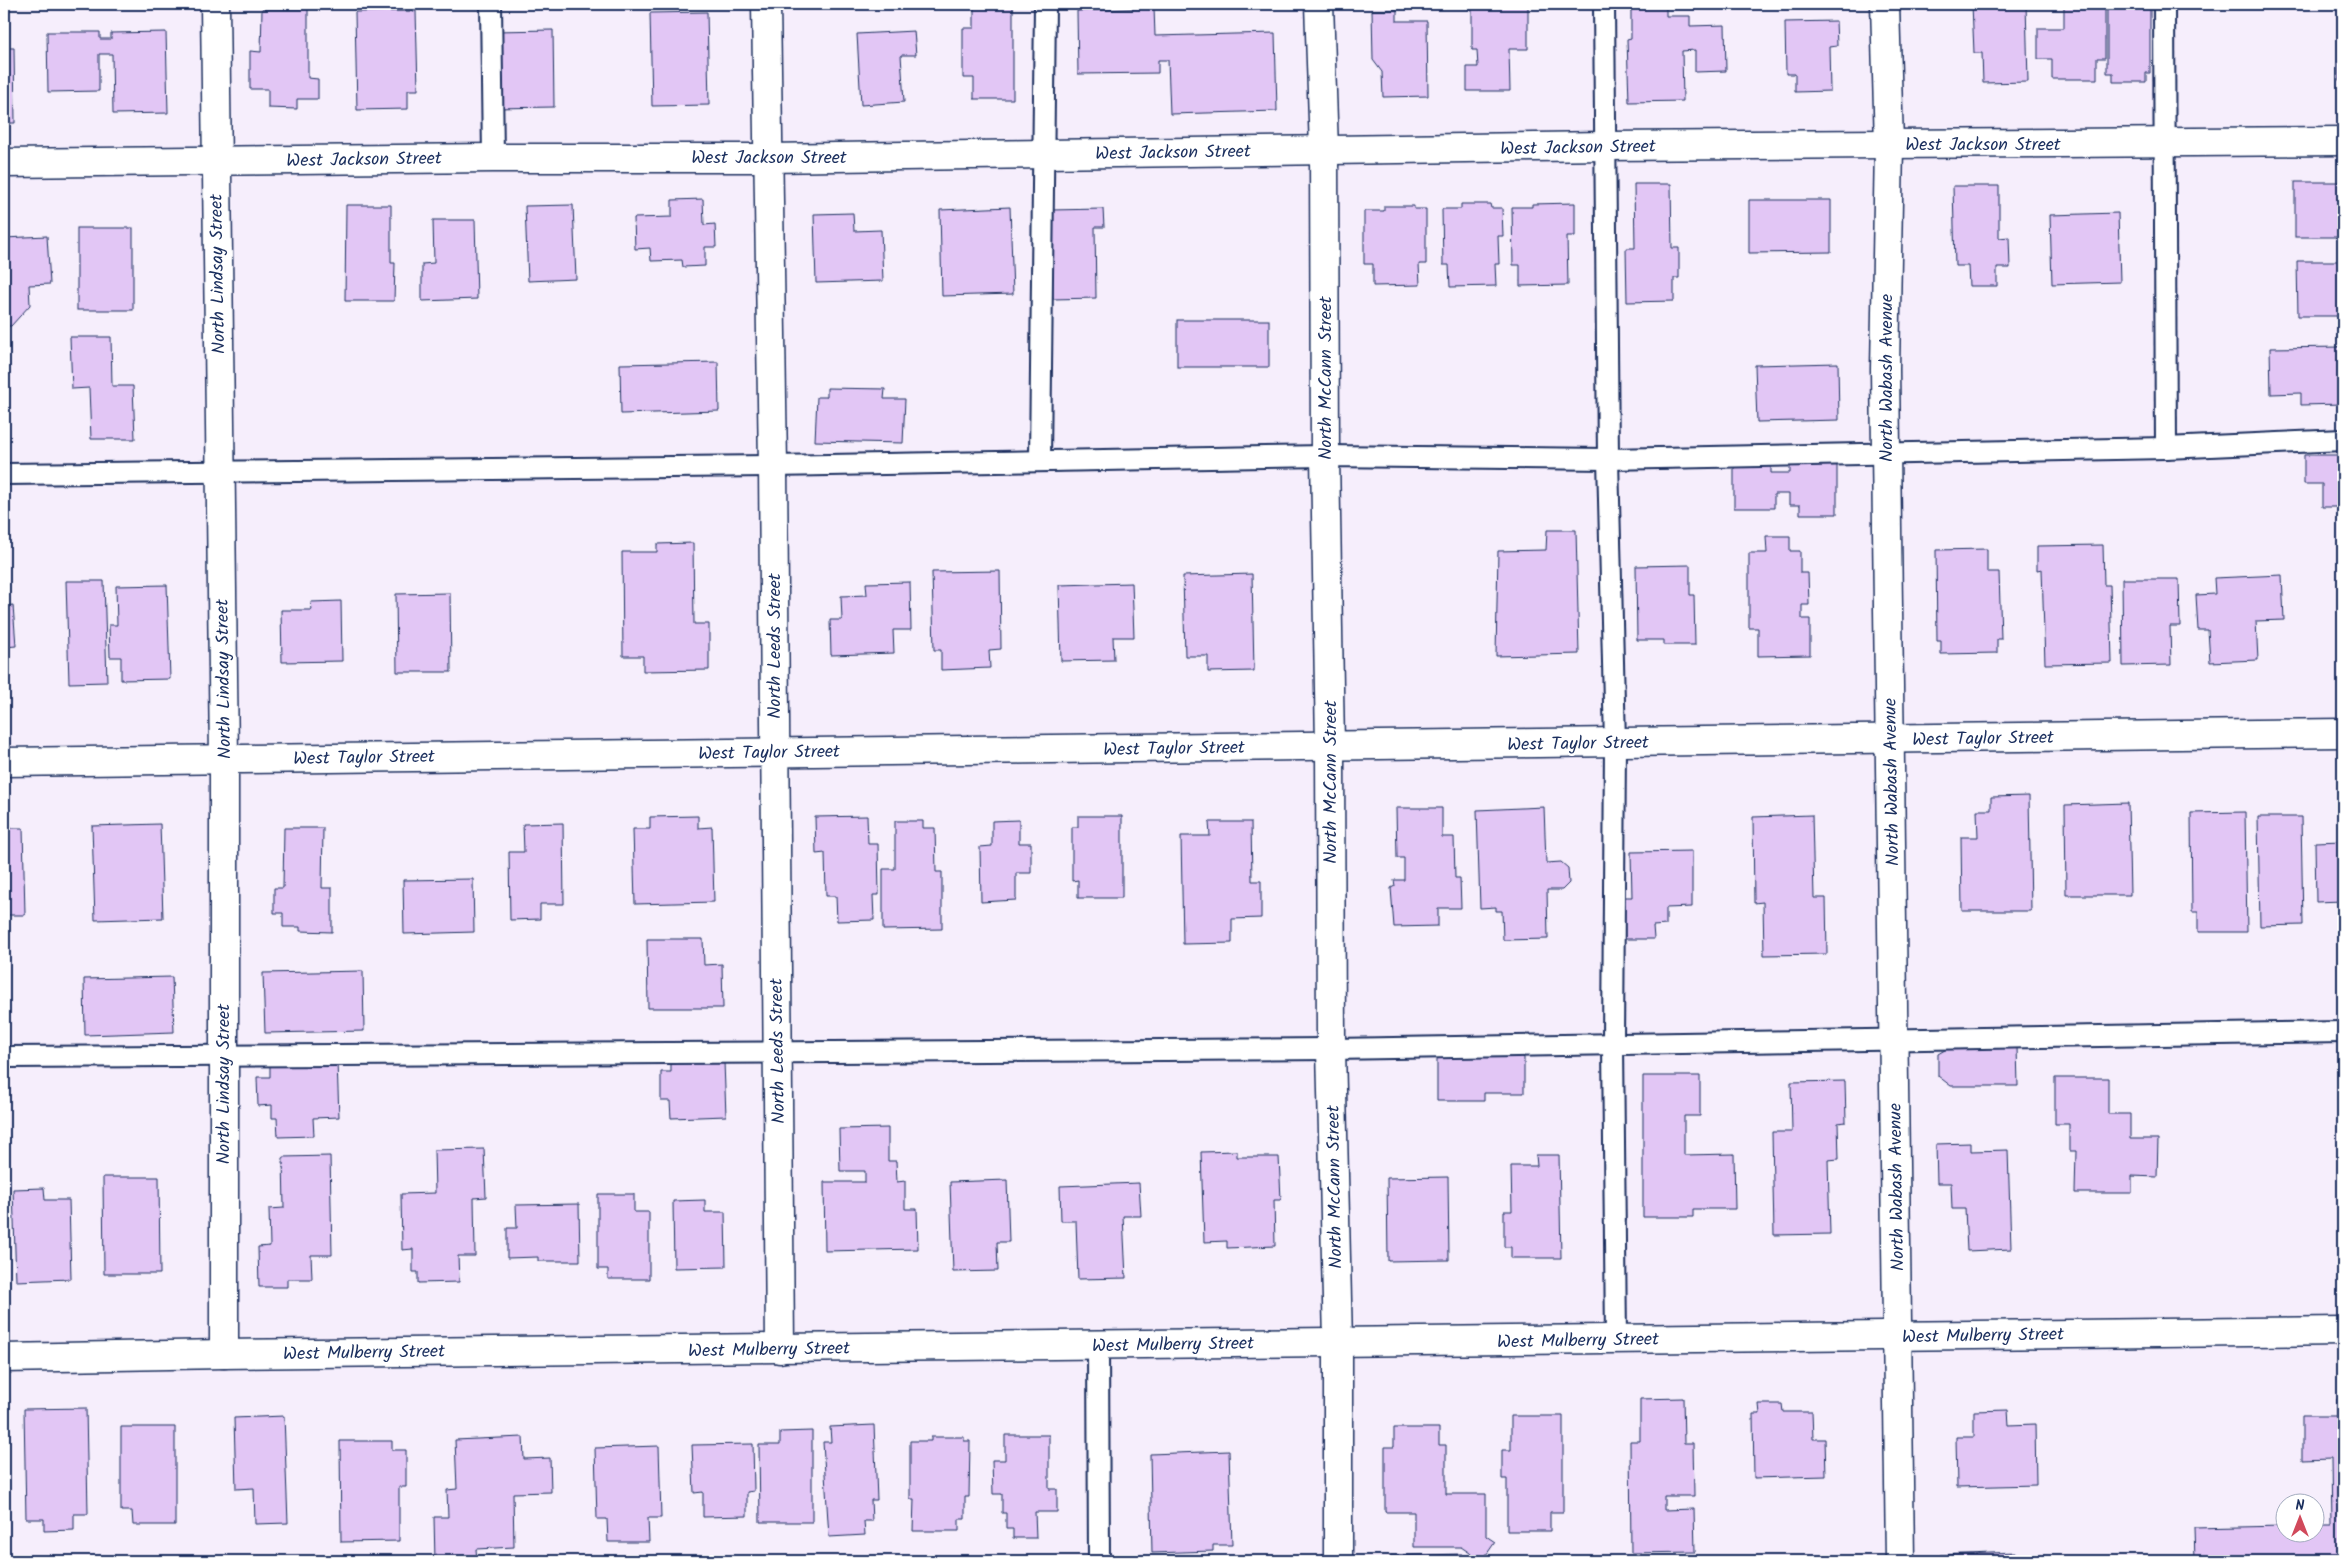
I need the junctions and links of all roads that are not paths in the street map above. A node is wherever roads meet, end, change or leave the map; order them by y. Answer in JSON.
{"nodes":[{"id":1,"x":215,"y":4,"type":"edge"},
{"id":2,"x":491,"y":4,"type":"edge"},
{"id":3,"x":766,"y":4,"type":"edge"},
{"id":4,"x":1045,"y":4,"type":"edge"},
{"id":5,"x":1319,"y":4,"type":"edge"},
{"id":6,"x":1604,"y":4,"type":"edge"},
{"id":7,"x":1885,"y":4,"type":"edge"},
{"id":8,"x":2164,"y":4,"type":"edge"},
{"id":9,"x":2343,"y":142,"type":"edge"},
{"id":10,"x":2166,"y":144,"type":"junction"},
{"id":11,"x":1889,"y":145,"type":"junction"},
{"id":12,"x":1605,"y":146,"type":"junction"},
{"id":13,"x":1324,"y":150,"type":"junction"},
{"id":14,"x":1043,"y":154,"type":"junction"},
{"id":15,"x":493,"y":158,"type":"junction"},
{"id":16,"x":768,"y":158,"type":"junction"},
{"id":17,"x":215,"y":161,"type":"junction"},
{"id":18,"x":4,"y":163,"type":"edge"},
{"id":19,"x":2343,"y":440,"type":"edge"},
{"id":20,"x":2166,"y":448,"type":"junction"},
{"id":21,"x":1886,"y":452,"type":"junction"},
{"id":22,"x":1326,"y":456,"type":"junction"},
{"id":23,"x":1608,"y":459,"type":"junction"},
{"id":24,"x":1040,"y":460,"type":"junction"},
{"id":25,"x":773,"y":466,"type":"junction"},
{"id":26,"x":220,"y":473,"type":"junction"},
{"id":27,"x":4,"y":474,"type":"edge"},
{"id":28,"x":2343,"y":733,"type":"edge"},
{"id":29,"x":1890,"y":739,"type":"junction"},
{"id":30,"x":1615,"y":743,"type":"junction"},
{"id":31,"x":1330,"y":746,"type":"junction"},
{"id":32,"x":774,"y":752,"type":"junction"},
{"id":33,"x":224,"y":759,"type":"junction"},
{"id":34,"x":4,"y":762,"type":"edge"},
{"id":35,"x":2343,"y":1032,"type":"edge"},
{"id":36,"x":1894,"y":1038,"type":"junction"},
{"id":37,"x":1613,"y":1044,"type":"junction"},
{"id":38,"x":1331,"y":1049,"type":"junction"},
{"id":39,"x":778,"y":1053,"type":"junction"},
{"id":40,"x":223,"y":1054,"type":"junction"},
{"id":41,"x":4,"y":1057,"type":"edge"},
{"id":42,"x":2343,"y":1331,"type":"edge"},
{"id":43,"x":1898,"y":1336,"type":"junction"},
{"id":44,"x":1616,"y":1340,"type":"junction"},
{"id":45,"x":1338,"y":1342,"type":"junction"},
{"id":46,"x":1098,"y":1345,"type":"junction"},
{"id":47,"x":780,"y":1348,"type":"junction"},
{"id":48,"x":224,"y":1354,"type":"junction"},
{"id":49,"x":4,"y":1358,"type":"edge"},
{"id":50,"x":1099,"y":1561,"type":"edge"},
{"id":51,"x":1338,"y":1561,"type":"edge"},
{"id":52,"x":1900,"y":1561,"type":"edge"}],
"edges":[{"from":1,"to":17,"type":"street","name":"North Lindsay Street"},
{"from":2,"to":15,"type":"lane"},
{"from":3,"to":16,"type":"street","name":"North Leeds Street"},
{"from":4,"to":14,"type":"lane"},
{"from":5,"to":13,"type":"street","name":"North McCann Street"},
{"from":6,"to":12,"type":"lane"},
{"from":7,"to":11,"type":"street","name":"North Wabash Avenue"},
{"from":8,"to":10,"type":"lane"},
{"from":9,"to":10,"type":"street","name":"West Jackson Street"},
{"from":10,"to":11,"type":"street","name":"West Jackson Street"},
{"from":10,"to":20,"type":"lane"},
{"from":11,"to":12,"type":"street","name":"West Jackson Street"},
{"from":11,"to":21,"type":"street","name":"North Wabash Avenue"},
{"from":12,"to":13,"type":"street","name":"West Jackson Street"},
{"from":12,"to":23,"type":"lane"},
{"from":13,"to":14,"type":"street","name":"West Jackson Street"},
{"from":13,"to":22,"type":"street","name":"North McCann Street"},
{"from":14,"to":16,"type":"street","name":"West Jackson Street"},
{"from":14,"to":24,"type":"lane"},
{"from":15,"to":16,"type":"street","name":"West Jackson Street"},
{"from":15,"to":17,"type":"street","name":"West Jackson Street"},
{"from":16,"to":25,"type":"street","name":"North Leeds Street"},
{"from":17,"to":18,"type":"street","name":"West Jackson Street"},
{"from":17,"to":26,"type":"street","name":"North Lindsay Street"},
{"from":19,"to":20,"type":"lane"},
{"from":20,"to":21,"type":"lane"},
{"from":21,"to":23,"type":"lane"},
{"from":21,"to":29,"type":"street","name":"North Wabash Avenue"},
{"from":22,"to":23,"type":"lane"},
{"from":22,"to":24,"type":"lane"},
{"from":22,"to":31,"type":"street","name":"North McCann Street"},
{"from":23,"to":30,"type":"lane"},
{"from":24,"to":25,"type":"lane"},
{"from":25,"to":26,"type":"lane"},
{"from":25,"to":32,"type":"street","name":"North Leeds Street"},
{"from":26,"to":27,"type":"lane"},
{"from":26,"to":33,"type":"street","name":"North Lindsay Street"},
{"from":28,"to":29,"type":"street","name":"West Taylor Street"},
{"from":29,"to":30,"type":"street","name":"West Taylor Street"},
{"from":29,"to":36,"type":"street","name":"North Wabash Avenue"},
{"from":30,"to":31,"type":"street","name":"West Taylor Street"},
{"from":30,"to":37,"type":"lane"},
{"from":31,"to":32,"type":"street","name":"West Taylor Street"},
{"from":31,"to":38,"type":"street","name":"North McCann Street"},
{"from":32,"to":33,"type":"street","name":"West Taylor Street"},
{"from":32,"to":39,"type":"street","name":"North Leeds Street"},
{"from":33,"to":34,"type":"street","name":"West Taylor Street"},
{"from":33,"to":40,"type":"street","name":"North Lindsay Street"},
{"from":35,"to":36,"type":"lane"},
{"from":36,"to":37,"type":"lane"},
{"from":36,"to":43,"type":"street","name":"North Wabash Avenue"},
{"from":37,"to":38,"type":"lane"},
{"from":37,"to":44,"type":"lane"},
{"from":38,"to":39,"type":"lane"},
{"from":38,"to":45,"type":"street","name":"North McCann Street"},
{"from":39,"to":40,"type":"lane"},
{"from":39,"to":47,"type":"street","name":"North Leeds Street"},
{"from":40,"to":41,"type":"lane"},
{"from":40,"to":48,"type":"street","name":"North Lindsay Street"},
{"from":42,"to":43,"type":"street","name":"West Mulberry Street"},
{"from":43,"to":44,"type":"street","name":"West Mulberry Street"},
{"from":43,"to":52,"type":"street","name":"North Wabash Avenue"},
{"from":44,"to":45,"type":"street","name":"West Mulberry Street"},
{"from":45,"to":46,"type":"street","name":"West Mulberry Street"},
{"from":45,"to":51,"type":"street","name":"North McCann Street"},
{"from":46,"to":47,"type":"street","name":"West Mulberry Street"},
{"from":46,"to":50,"type":"lane"},
{"from":47,"to":48,"type":"street","name":"West Mulberry Street"},
{"from":48,"to":49,"type":"street","name":"West Mulberry Street"}]}
